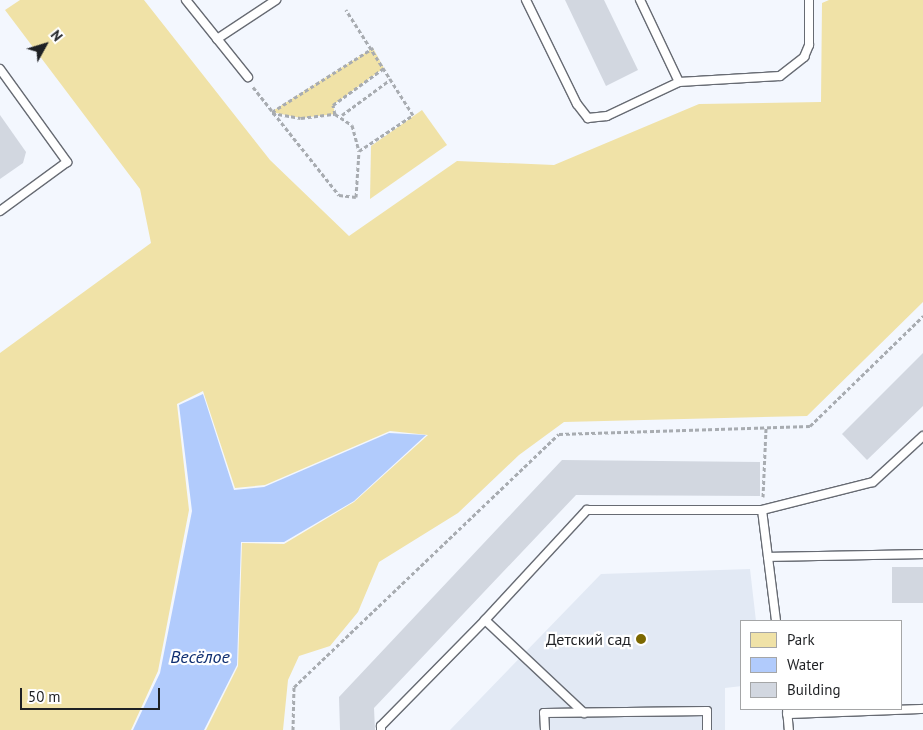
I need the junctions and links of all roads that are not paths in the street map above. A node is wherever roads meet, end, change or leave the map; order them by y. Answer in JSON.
{"nodes":[{"id":1,"x":186,"y":0,"type":"edge"},
{"id":2,"x":276,"y":0,"type":"edge"},
{"id":3,"x":526,"y":0,"type":"edge"},
{"id":4,"x":640,"y":0,"type":"edge"},
{"id":5,"x":809,"y":0,"type":"edge"},
{"id":6,"x":217,"y":38,"type":"junction"},
{"id":7,"x":0,"y":69,"type":"edge"},
{"id":8,"x":248,"y":77,"type":"road end"},
{"id":9,"x":679,"y":82,"type":"junction"},
{"id":10,"x":0,"y":211,"type":"edge"},
{"id":11,"x":923,"y":436,"type":"edge"},
{"id":12,"x":762,"y":510,"type":"junction"},
{"id":13,"x":923,"y":554,"type":"edge"},
{"id":14,"x":768,"y":557,"type":"junction"},
{"id":15,"x":486,"y":620,"type":"junction"},
{"id":16,"x":776,"y":620,"type":"edge"},
{"id":17,"x":923,"y":710,"type":"edge"},
{"id":18,"x":787,"y":711,"type":"edge"},
{"id":19,"x":584,"y":712,"type":"junction"},
{"id":20,"x":381,"y":730,"type":"edge"},
{"id":21,"x":545,"y":730,"type":"edge"},
{"id":22,"x":707,"y":730,"type":"edge"},
{"id":23,"x":788,"y":730,"type":"edge"}],
"edges":[{"from":1,"to":6,"type":"lane"},
{"from":2,"to":6,"type":"lane"},
{"from":3,"to":9,"type":"lane"},
{"from":4,"to":9,"type":"lane"},
{"from":5,"to":9,"type":"lane"},
{"from":6,"to":8,"type":"lane"},
{"from":7,"to":10,"type":"lane"},
{"from":11,"to":12,"type":"lane"},
{"from":12,"to":14,"type":"lane"},
{"from":12,"to":15,"type":"lane"},
{"from":13,"to":14,"type":"lane"},
{"from":14,"to":16,"type":"lane"},
{"from":15,"to":19,"type":"lane"},
{"from":15,"to":20,"type":"lane"},
{"from":17,"to":18,"type":"lane"},
{"from":18,"to":23,"type":"lane"},
{"from":19,"to":21,"type":"lane"},
{"from":19,"to":22,"type":"lane"}]}
